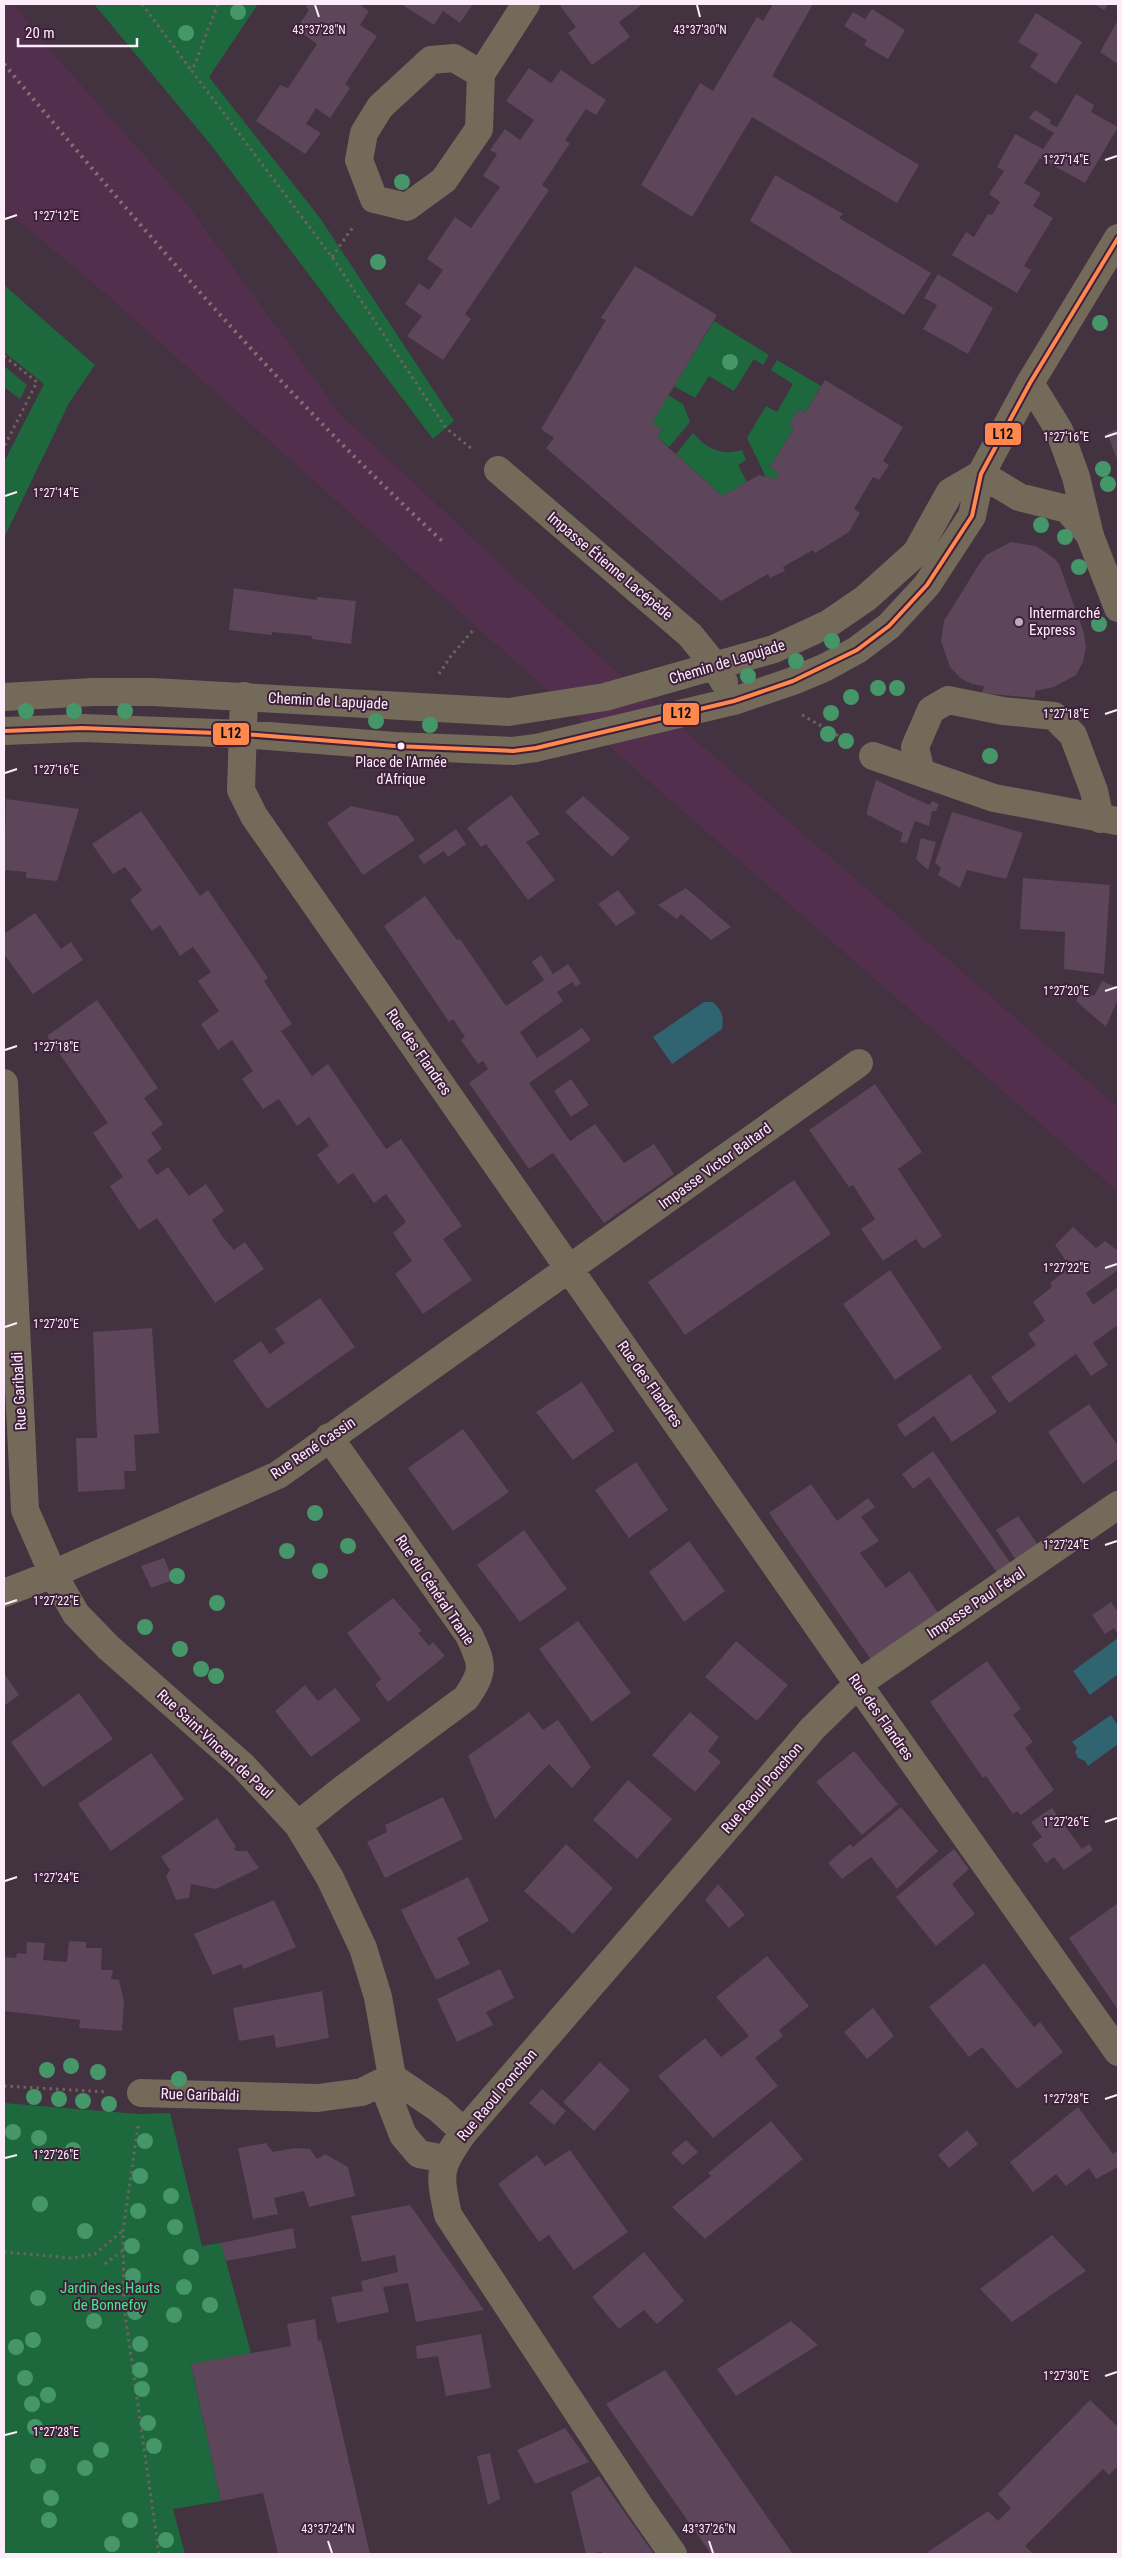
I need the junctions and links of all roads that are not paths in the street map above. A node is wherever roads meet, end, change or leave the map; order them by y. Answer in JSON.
{"nodes":[{"id":1,"x":526,"y":4,"type":"edge"},
{"id":2,"x":481,"y":74,"type":"junction"},
{"id":3,"x":1118,"y":238,"type":"edge"},
{"id":4,"x":1030,"y":384,"type":"junction"},
{"id":5,"x":498,"y":470,"type":"road end"},
{"id":6,"x":981,"y":474,"type":"junction"},
{"id":7,"x":1090,"y":536,"type":"junction"},
{"id":8,"x":1118,"y":608,"type":"edge"},
{"id":9,"x":716,"y":667,"type":"junction"},
{"id":10,"x":244,"y":696,"type":"junction"},
{"id":11,"x":4,"y":697,"type":"edge"},
{"id":12,"x":734,"y":700,"type":"junction"},
{"id":13,"x":4,"y":731,"type":"edge"},
{"id":14,"x":243,"y":734,"type":"junction"},
{"id":15,"x":873,"y":756,"type":"road end"},
{"id":16,"x":921,"y":773,"type":"junction"},
{"id":17,"x":1109,"y":820,"type":"edge"},
{"id":18,"x":859,"y":1063,"type":"dead end"},
{"id":19,"x":4,"y":1083,"type":"edge"},
{"id":20,"x":570,"y":1269,"type":"junction"},
{"id":21,"x":329,"y":1437,"type":"junction"},
{"id":22,"x":1118,"y":1505,"type":"edge"},
{"id":23,"x":53,"y":1574,"type":"junction"},
{"id":24,"x":4,"y":1593,"type":"edge"},
{"id":25,"x":858,"y":1684,"type":"junction"},
{"id":26,"x":298,"y":1825,"type":"junction"},
{"id":27,"x":1118,"y":2052,"type":"edge"},
{"id":28,"x":392,"y":2076,"type":"junction"},
{"id":29,"x":136,"y":2093,"type":"road end"},
{"id":30,"x":464,"y":2132,"type":"junction"},
{"id":31,"x":445,"y":2159,"type":"junction"},
{"id":32,"x":673,"y":2554,"type":"edge"}],
"edges":[{"from":1,"to":2,"type":"street"},
{"from":2,"to":2,"type":"street"},
{"from":3,"to":4,"type":"street"},
{"from":4,"to":6,"type":"street"},
{"from":4,"to":7,"type":"street"},
{"from":5,"to":9,"type":"street","name":"Impasse Étienne Lacépède"},
{"from":6,"to":7,"type":"street"},
{"from":6,"to":9,"type":"street","name":"Chemin de Lapujade"},
{"from":6,"to":12,"type":"street"},
{"from":7,"to":8,"type":"street"},
{"from":9,"to":10,"type":"street","name":"Chemin de Lapujade"},
{"from":9,"to":12,"type":"street","name":"Impasse Étienne Lacépède"},
{"from":10,"to":11,"type":"street","name":"Chemin de Lapujade"},
{"from":10,"to":14,"type":"street","name":"Rue des Flandres"},
{"from":12,"to":14,"type":"street"},
{"from":13,"to":14,"type":"street"},
{"from":14,"to":20,"type":"street","name":"Rue des Flandres"},
{"from":15,"to":16,"type":"street"},
{"from":16,"to":17,"type":"street"},
{"from":16,"to":17,"type":"street"},
{"from":18,"to":20,"type":"street","name":"Impasse Victor Baltard"},
{"from":19,"to":23,"type":"street","name":"Rue Garibaldi"},
{"from":20,"to":21,"type":"street","name":"Rue René Cassin"},
{"from":20,"to":25,"type":"street","name":"Rue des Flandres"},
{"from":21,"to":23,"type":"street","name":"Rue René Cassin"},
{"from":21,"to":26,"type":"street","name":"Rue du Général Tranie"},
{"from":22,"to":25,"type":"street","name":"Impasse Paul Féval"},
{"from":23,"to":24,"type":"street","name":"Rue René Cassin"},
{"from":23,"to":26,"type":"street","name":"Rue Saint-Vincent de Paul"},
{"from":25,"to":27,"type":"street","name":"Rue des Flandres"},
{"from":25,"to":30,"type":"street","name":"Rue Raoul Ponchon"},
{"from":26,"to":28,"type":"street","name":"Rue Saint-Vincent de Paul"},
{"from":28,"to":29,"type":"street","name":"Rue Garibaldi"},
{"from":28,"to":30,"type":"street"},
{"from":28,"to":31,"type":"street","name":"Rue Saint-Vincent de Paul"},
{"from":30,"to":31,"type":"street","name":"Rue Raoul Ponchon"},
{"from":31,"to":32,"type":"street","name":"Rue Raoul Ponchon"}]}
